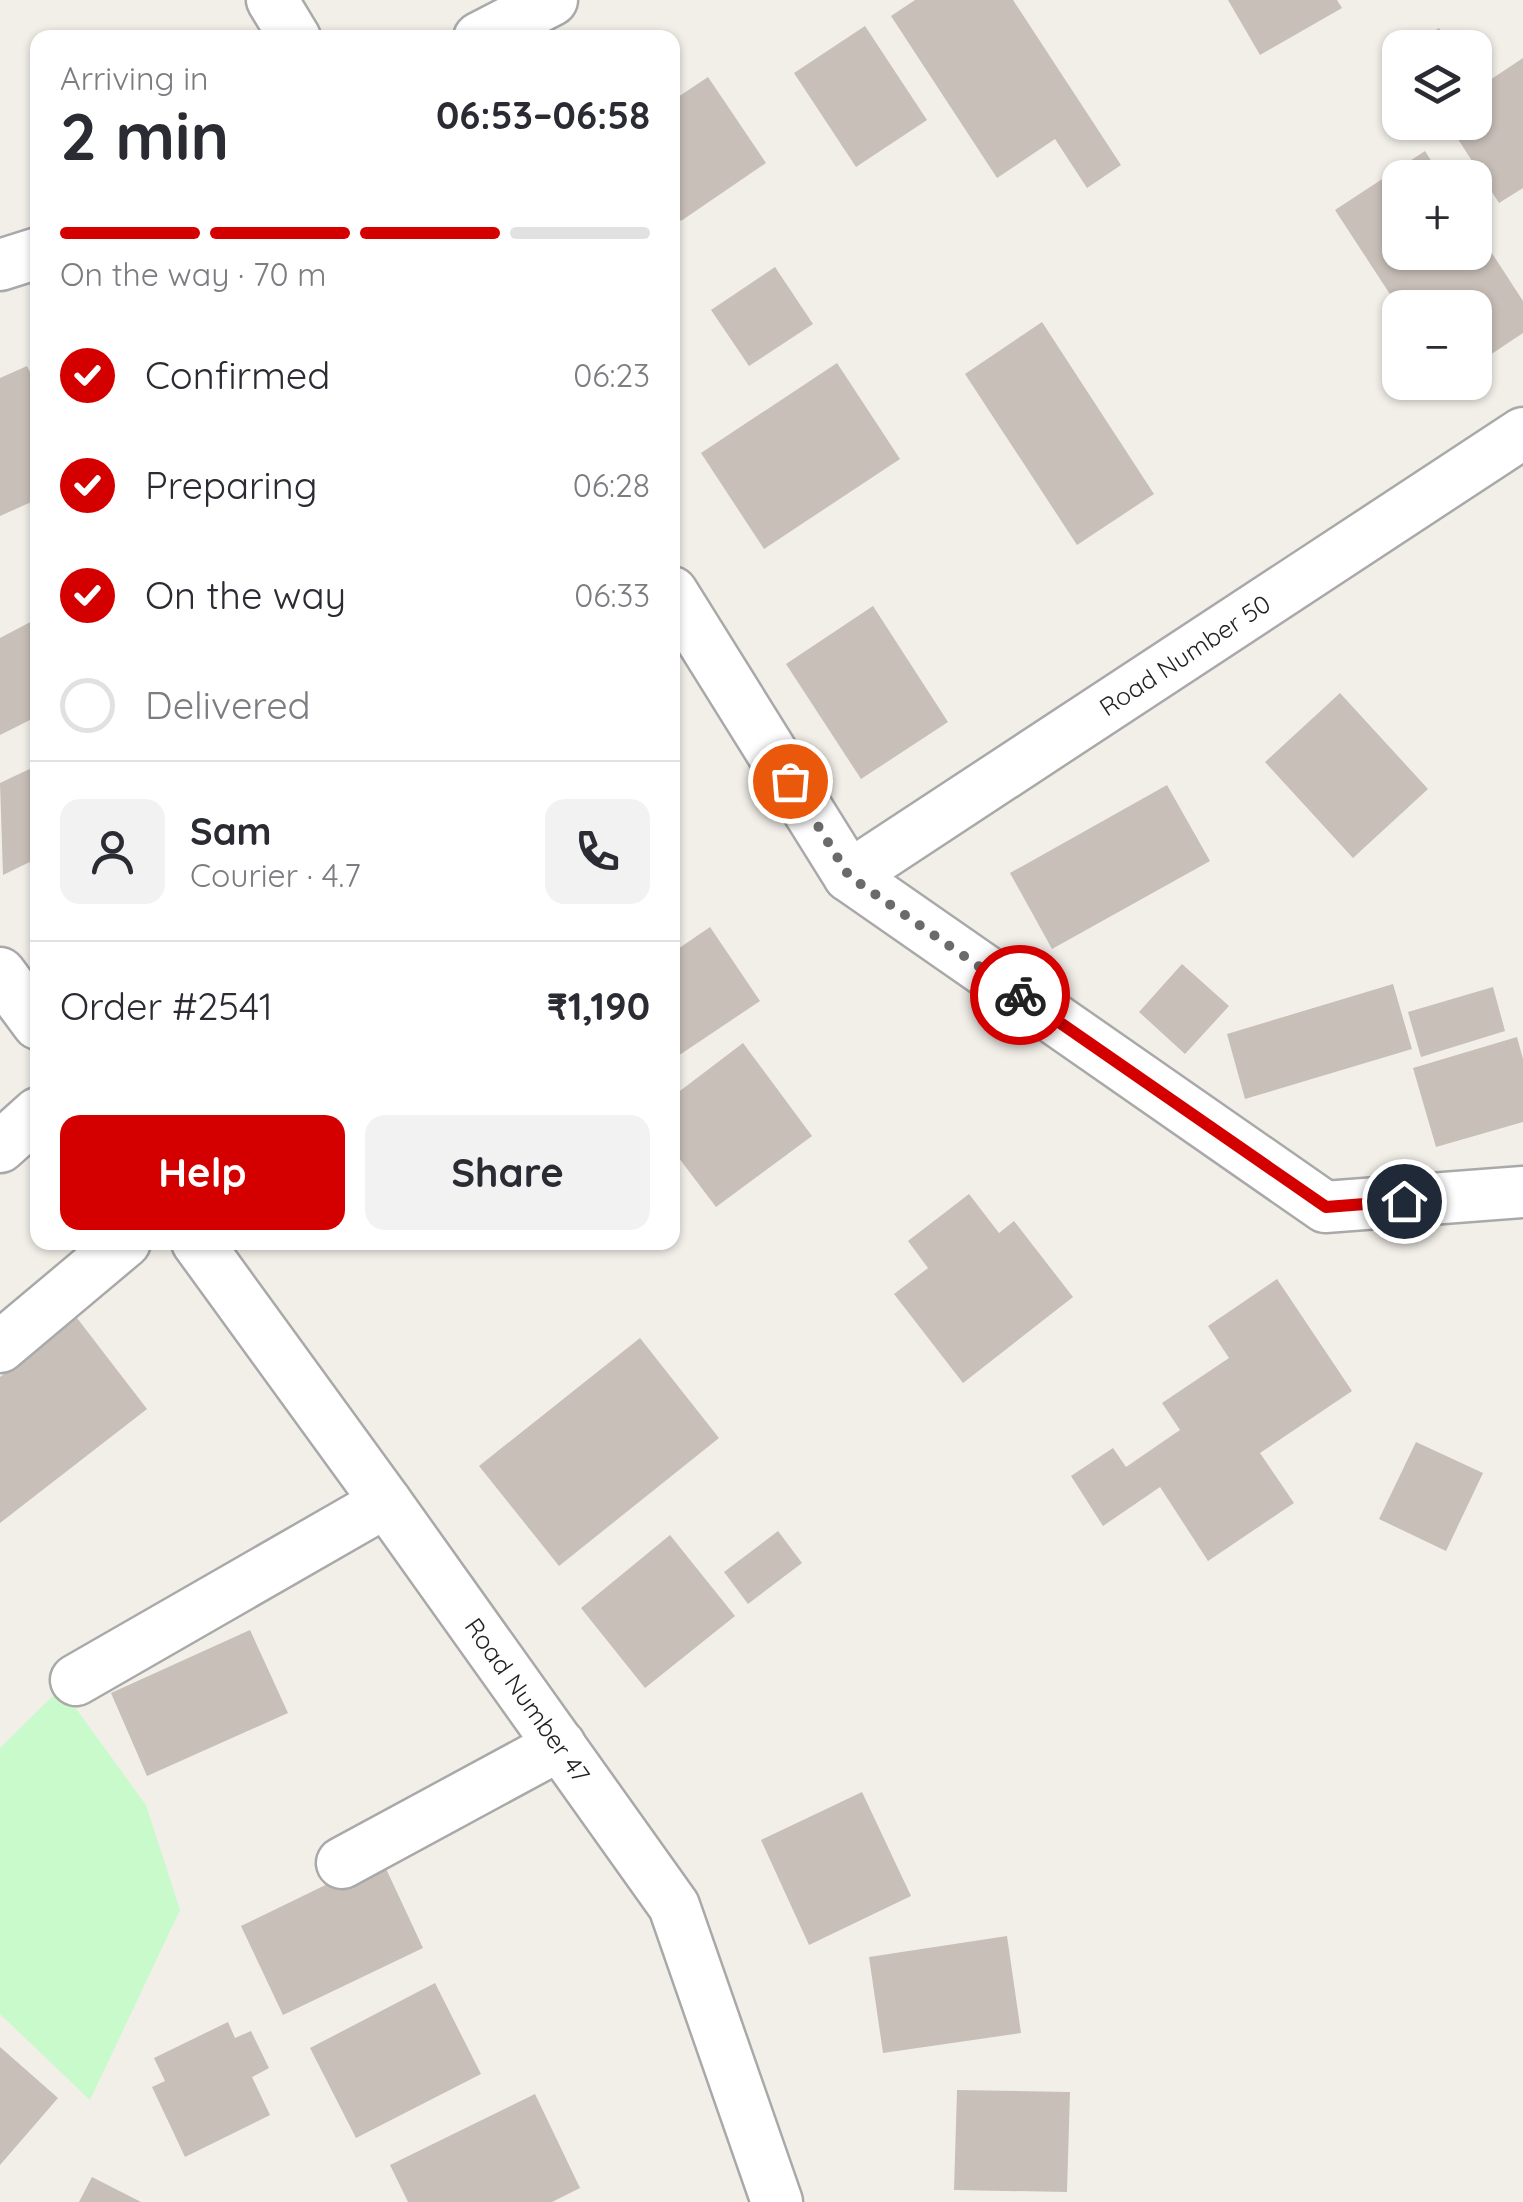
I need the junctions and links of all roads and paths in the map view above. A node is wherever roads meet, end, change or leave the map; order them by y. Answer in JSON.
{"nodes":[{"id":1,"x":272,"y":0,"type":"edge"},
{"id":2,"x":552,"y":0,"type":"edge"},
{"id":3,"x":290,"y":30,"type":"edge"},
{"id":4,"x":494,"y":30,"type":"edge"},
{"id":5,"x":30,"y":256,"type":"edge"},
{"id":6,"x":0,"y":265,"type":"edge"},
{"id":7,"x":1523,"y":433,"type":"edge"},
{"id":8,"x":680,"y":605,"type":"edge"},
{"id":9,"x":849,"y":876,"type":"junction"},
{"id":10,"x":0,"y":973,"type":"edge"},
{"id":11,"x":30,"y":1013,"type":"edge"},
{"id":12,"x":30,"y":1120,"type":"edge"},
{"id":13,"x":0,"y":1147,"type":"edge"},
{"id":14,"x":1523,"y":1192,"type":"edge"},
{"id":15,"x":116,"y":1250,"type":"edge"},
{"id":16,"x":203,"y":1250,"type":"edge"},
{"id":17,"x":0,"y":1348,"type":"edge"},
{"id":18,"x":386,"y":1502,"type":"junction"},
{"id":19,"x":76,"y":1680,"type":"dead end"},
{"id":20,"x":560,"y":1745,"type":"junction"},
{"id":21,"x":342,"y":1864,"type":"dead end"},
{"id":22,"x":778,"y":2202,"type":"edge"}],
"edges":[{"from":1,"to":3,"type":"street"},
{"from":2,"to":4,"type":"street"},
{"from":5,"to":6,"type":"street"},
{"from":7,"to":9,"type":"street","name":"Road Number 50"},
{"from":8,"to":9,"type":"street"},
{"from":9,"to":14,"type":"street"},
{"from":10,"to":11,"type":"street"},
{"from":12,"to":13,"type":"street"},
{"from":15,"to":17,"type":"street"},
{"from":16,"to":18,"type":"street","name":"Road Number 47"},
{"from":18,"to":19,"type":"street"},
{"from":18,"to":20,"type":"street","name":"Road Number 47"},
{"from":20,"to":21,"type":"street"},
{"from":20,"to":22,"type":"street","name":"Road Number 47"}]}
